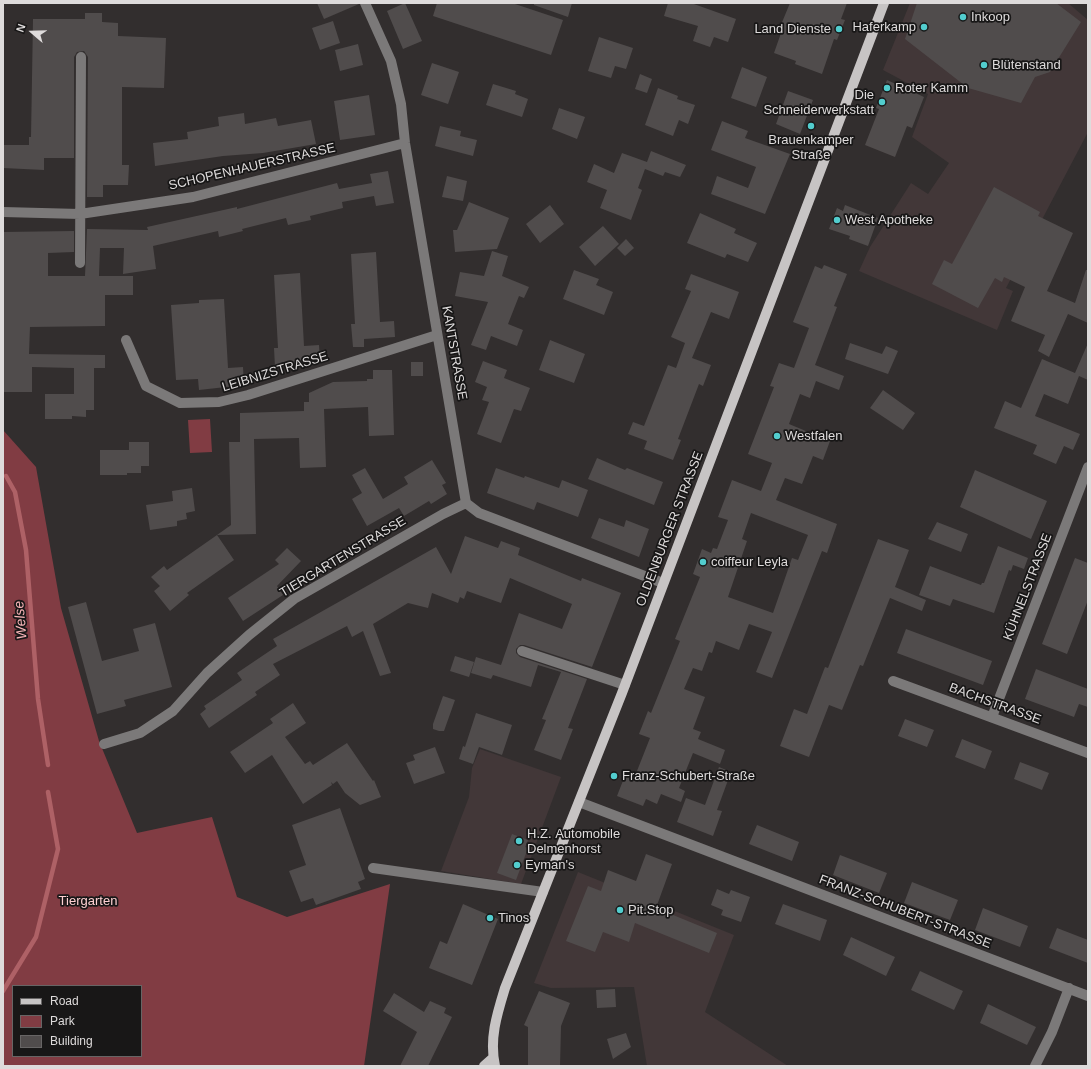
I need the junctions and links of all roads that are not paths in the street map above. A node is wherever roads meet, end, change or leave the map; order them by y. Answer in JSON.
{"nodes":[{"id":1,"x":365,"y":3,"type":"edge"},
{"id":2,"x":884,"y":3,"type":"edge"},
{"id":3,"x":81,"y":57,"type":"dead end"},
{"id":4,"x":405,"y":143,"type":"junction"},
{"id":5,"x":3,"y":212,"type":"edge"},
{"id":6,"x":80,"y":214,"type":"junction"},
{"id":7,"x":80,"y":263,"type":"dead end"},
{"id":8,"x":437,"y":335,"type":"junction"},
{"id":9,"x":126,"y":340,"type":"dead end"},
{"id":10,"x":1088,"y":467,"type":"edge"},
{"id":11,"x":466,"y":503,"type":"junction"},
{"id":12,"x":663,"y":583,"type":"junction"},
{"id":13,"x":522,"y":651,"type":"dead end"},
{"id":14,"x":893,"y":681,"type":"dead end"},
{"id":15,"x":625,"y":685,"type":"junction"},
{"id":16,"x":992,"y":717,"type":"junction"},
{"id":17,"x":104,"y":744,"type":"dead end"},
{"id":18,"x":1088,"y":753,"type":"edge"},
{"id":19,"x":579,"y":802,"type":"junction"},
{"id":20,"x":373,"y":868,"type":"dead end"},
{"id":21,"x":543,"y":892,"type":"junction"},
{"id":22,"x":1069,"y":988,"type":"junction"},
{"id":23,"x":1088,"y":996,"type":"edge"},
{"id":24,"x":494,"y":1062,"type":"edge"},
{"id":25,"x":484,"y":1066,"type":"edge"},
{"id":26,"x":1035,"y":1066,"type":"edge"}],
"edges":[{"from":1,"to":4,"type":"street","name":"KANTSTRASSE"},
{"from":2,"to":12,"type":"main road","name":"OLDENBURGER STRASSE"},
{"from":3,"to":6,"type":"street"},
{"from":4,"to":6,"type":"street","name":"SCHOPENHAUERSTRASSE"},
{"from":4,"to":8,"type":"street","name":"KANTSTRASSE"},
{"from":5,"to":6,"type":"street","name":"SCHOPENHAUERSTRASSE"},
{"from":6,"to":7,"type":"street"},
{"from":8,"to":9,"type":"street","name":"LEIBNIZSTRASSE"},
{"from":8,"to":11,"type":"street","name":"KANTSTRASSE"},
{"from":10,"to":16,"type":"street","name":"KÜHNELSTRASSE"},
{"from":11,"to":12,"type":"street"},
{"from":11,"to":17,"type":"street","name":"TIERGARTENSTRASSE"},
{"from":12,"to":15,"type":"main road","name":"OLDENBURGER STRASSE"},
{"from":13,"to":15,"type":"street"},
{"from":14,"to":16,"type":"street","name":"BACHSTRASSE"},
{"from":15,"to":19,"type":"main road","name":"OLDENBURGER STRASSE"},
{"from":16,"to":18,"type":"street","name":"BACHSTRASSE"},
{"from":19,"to":21,"type":"main road","name":"OLDENBURGER STRASSE"},
{"from":19,"to":22,"type":"street","name":"FRANZ-SCHUBERT-STRASSE"},
{"from":20,"to":21,"type":"street"},
{"from":21,"to":24,"type":"main road","name":"OLDENBURGER STRASSE"},
{"from":22,"to":23,"type":"street","name":"FRANZ-SCHUBERT-STRASSE"},
{"from":22,"to":26,"type":"street"},
{"from":24,"to":25,"type":"main road"}]}
